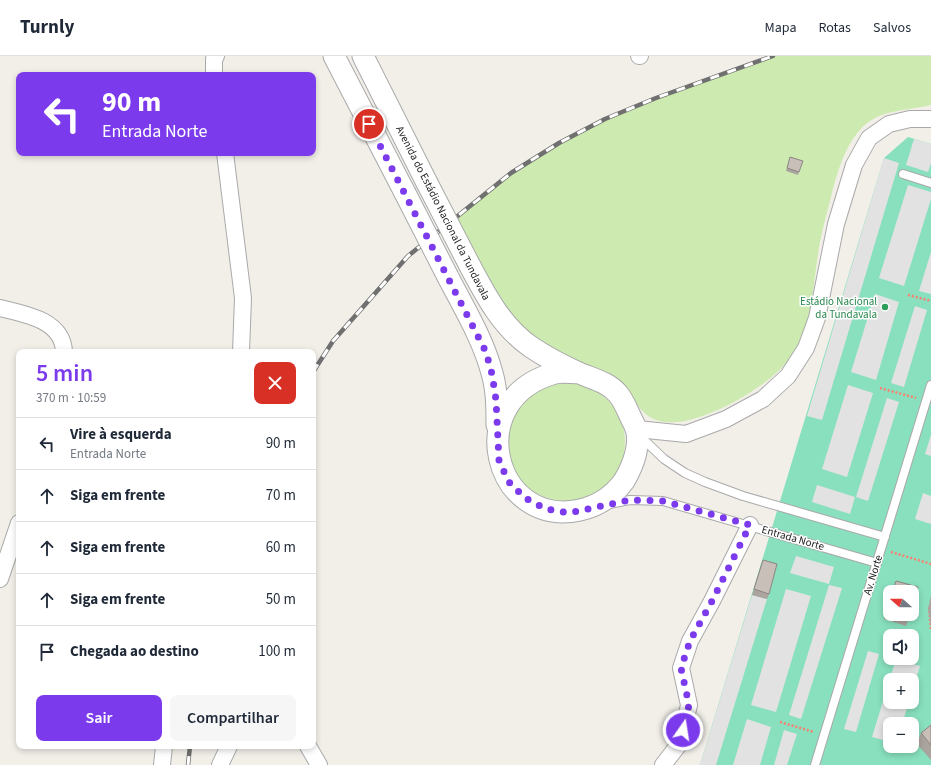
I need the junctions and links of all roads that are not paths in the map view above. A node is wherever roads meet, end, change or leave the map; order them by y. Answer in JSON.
{"nodes":[{"id":1,"x":216,"y":56,"type":"edge"},
{"id":2,"x":334,"y":56,"type":"edge"},
{"id":3,"x":363,"y":56,"type":"edge"},
{"id":4,"x":214,"y":72,"type":"edge"},
{"id":5,"x":931,"y":119,"type":"edge"},
{"id":6,"x":225,"y":156,"type":"edge"},
{"id":7,"x":903,"y":174,"type":"dead end"},
{"id":8,"x":931,"y":183,"type":"edge"},
{"id":9,"x":0,"y":308,"type":"edge"},
{"id":10,"x":63,"y":349,"type":"edge"},
{"id":11,"x":241,"y":349,"type":"edge"},
{"id":12,"x":579,"y":373,"type":"junction"},
{"id":13,"x":931,"y":385,"type":"edge"},
{"id":14,"x":637,"y":432,"type":"junction"},
{"id":15,"x":497,"y":436,"type":"junction"},
{"id":16,"x":592,"y":508,"type":"junction"},
{"id":17,"x":750,"y":525,"type":"junction"},
{"id":18,"x":16,"y":532,"type":"edge"},
{"id":19,"x":885,"y":537,"type":"junction"},
{"id":20,"x":877,"y":563,"type":"junction"},
{"id":21,"x":0,"y":579,"type":"edge"},
{"id":22,"x":164,"y":749,"type":"edge"},
{"id":23,"x":228,"y":749,"type":"edge"},
{"id":24,"x":310,"y":749,"type":"edge"},
{"id":25,"x":162,"y":765,"type":"edge"},
{"id":26,"x":220,"y":765,"type":"edge"},
{"id":27,"x":319,"y":765,"type":"edge"},
{"id":28,"x":663,"y":765,"type":"edge"},
{"id":29,"x":815,"y":765,"type":"edge"}],
"edges":[{"from":1,"to":4,"type":"street"},
{"from":2,"to":15,"type":"street","bridge":true},
{"from":3,"to":12,"type":"street","name":"Avenida do Estádio Nacional da Tundavala","bridge":true},
{"from":5,"to":14,"type":"street"},
{"from":6,"to":11,"type":"street"},
{"from":7,"to":8,"type":"lane"},
{"from":9,"to":10,"type":"street"},
{"from":12,"to":14,"type":"street"},
{"from":12,"to":15,"type":"street"},
{"from":13,"to":19,"type":"lane","name":"Av. Norte"},
{"from":14,"to":16,"type":"street"},
{"from":14,"to":19,"type":"lane"},
{"from":15,"to":16,"type":"street"},
{"from":16,"to":17,"type":"lane","name":"Entrada Norte"},
{"from":17,"to":20,"type":"lane","name":"Entrada Norte"},
{"from":17,"to":28,"type":"street"},
{"from":18,"to":21,"type":"street"},
{"from":19,"to":20,"type":"lane","name":"Av. Norte"},
{"from":20,"to":29,"type":"lane","name":"Av. Norte"},
{"from":22,"to":25,"type":"street"},
{"from":23,"to":26,"type":"street"},
{"from":24,"to":27,"type":"street"}]}
